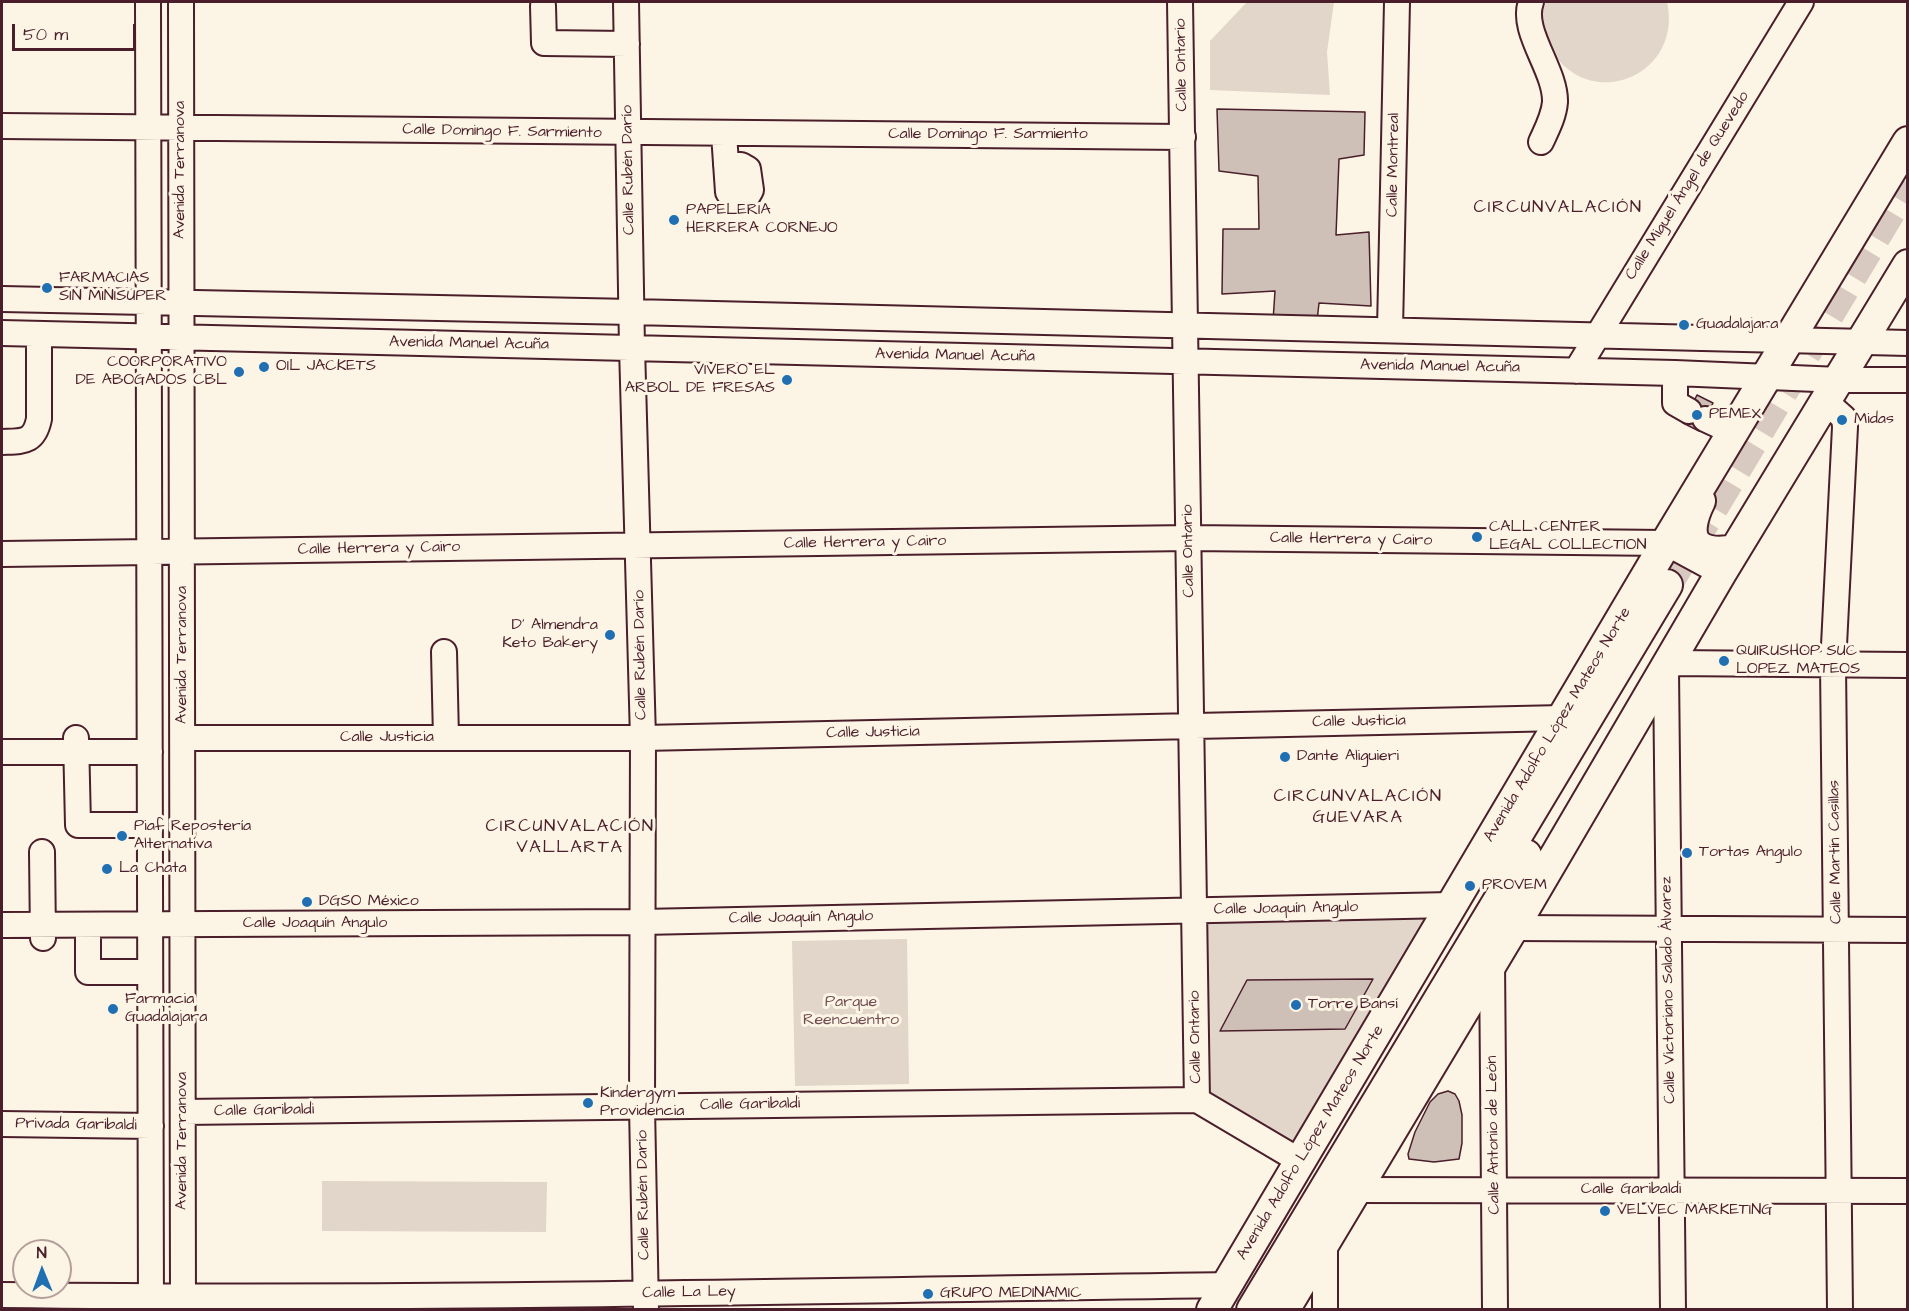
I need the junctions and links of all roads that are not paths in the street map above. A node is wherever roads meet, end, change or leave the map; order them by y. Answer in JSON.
{"nodes":[{"id":1,"x":148,"y":2,"type":"edge"},
{"id":2,"x":181,"y":2,"type":"edge"},
{"id":3,"x":626,"y":2,"type":"edge"},
{"id":4,"x":1180,"y":2,"type":"edge"},
{"id":5,"x":1397,"y":2,"type":"edge"},
{"id":6,"x":1532,"y":2,"type":"edge"},
{"id":7,"x":1801,"y":2,"type":"edge"},
{"id":8,"x":543,"y":6,"type":"dead end"},
{"id":9,"x":627,"y":44,"type":"junction"},
{"id":10,"x":2,"y":126,"type":"edge"},
{"id":11,"x":148,"y":128,"type":"junction"},
{"id":12,"x":180,"y":128,"type":"junction"},
{"id":13,"x":628,"y":133,"type":"junction"},
{"id":14,"x":724,"y":134,"type":"junction"},
{"id":15,"x":1183,"y":137,"type":"junction"},
{"id":16,"x":1541,"y":142,"type":"dead end"},
{"id":17,"x":1908,"y":142,"type":"edge"},
{"id":18,"x":726,"y":165,"type":"dead end"},
{"id":19,"x":1896,"y":180,"type":"edge"},
{"id":20,"x":1908,"y":265,"type":"edge"},
{"id":21,"x":2,"y":299,"type":"edge"},
{"id":22,"x":149,"y":303,"type":"junction"},
{"id":23,"x":182,"y":303,"type":"junction"},
{"id":24,"x":632,"y":312,"type":"junction"},
{"id":25,"x":1186,"y":325,"type":"junction"},
{"id":26,"x":1390,"y":330,"type":"junction"},
{"id":27,"x":2,"y":333,"type":"edge"},
{"id":28,"x":39,"y":334,"type":"junction"},
{"id":29,"x":1596,"y":335,"type":"junction"},
{"id":30,"x":149,"y":336,"type":"junction"},
{"id":31,"x":182,"y":337,"type":"junction"},
{"id":32,"x":1789,"y":340,"type":"junction"},
{"id":33,"x":1862,"y":342,"type":"junction"},
{"id":34,"x":1908,"y":343,"type":"edge"},
{"id":35,"x":632,"y":347,"type":"junction"},
{"id":36,"x":1186,"y":362,"type":"junction"},
{"id":37,"x":1576,"y":370,"type":"junction"},
{"id":38,"x":1675,"y":373,"type":"junction"},
{"id":39,"x":1767,"y":377,"type":"junction"},
{"id":40,"x":1908,"y":380,"type":"edge"},
{"id":41,"x":1833,"y":391,"type":"junction"},
{"id":42,"x":1733,"y":432,"type":"junction"},
{"id":43,"x":2,"y":442,"type":"edge"},
{"id":44,"x":1708,"y":475,"type":"junction"},
{"id":45,"x":1189,"y":538,"type":"junction"},
{"id":46,"x":1666,"y":543,"type":"junction"},
{"id":47,"x":638,"y":546,"type":"junction"},
{"id":48,"x":149,"y":552,"type":"junction"},
{"id":49,"x":183,"y":552,"type":"junction"},
{"id":50,"x":2,"y":554,"type":"edge"},
{"id":51,"x":1728,"y":562,"type":"junction"},
{"id":52,"x":444,"y":652,"type":"dead end"},
{"id":53,"x":1833,"y":665,"type":"junction"},
{"id":54,"x":1908,"y":665,"type":"edge"},
{"id":55,"x":1668,"y":667,"type":"junction"},
{"id":56,"x":1563,"y":718,"type":"junction"},
{"id":57,"x":1192,"y":726,"type":"junction"},
{"id":58,"x":2,"y":738,"type":"edge"},
{"id":59,"x":183,"y":738,"type":"junction"},
{"id":60,"x":446,"y":738,"type":"junction"},
{"id":61,"x":643,"y":738,"type":"junction"},
{"id":62,"x":29,"y":745,"type":"junction"},
{"id":63,"x":76,"y":745,"type":"junction"},
{"id":64,"x":150,"y":745,"type":"junction"},
{"id":65,"x":2,"y":752,"type":"edge"},
{"id":66,"x":150,"y":825,"type":"junction"},
{"id":67,"x":1561,"y":846,"type":"junction"},
{"id":68,"x":42,"y":852,"type":"dead end"},
{"id":69,"x":1451,"y":906,"type":"junction"},
{"id":70,"x":1194,"y":910,"type":"junction"},
{"id":71,"x":642,"y":922,"type":"junction"},
{"id":72,"x":2,"y":925,"type":"edge"},
{"id":73,"x":1513,"y":927,"type":"junction"},
{"id":74,"x":1669,"y":929,"type":"junction"},
{"id":75,"x":1837,"y":930,"type":"junction"},
{"id":76,"x":1908,"y":930,"type":"edge"},
{"id":77,"x":87,"y":931,"type":"junction"},
{"id":78,"x":150,"y":931,"type":"junction"},
{"id":79,"x":183,"y":931,"type":"junction"},
{"id":80,"x":43,"y":932,"type":"junction"},
{"id":81,"x":2,"y":938,"type":"edge"},
{"id":82,"x":1479,"y":959,"type":"junction"},
{"id":83,"x":1418,"y":961,"type":"junction"},
{"id":84,"x":150,"y":972,"type":"junction"},
{"id":85,"x":1375,"y":1073,"type":"junction"},
{"id":86,"x":1197,"y":1100,"type":"junction"},
{"id":87,"x":642,"y":1107,"type":"junction"},
{"id":88,"x":2,"y":1111,"type":"edge"},
{"id":89,"x":183,"y":1112,"type":"junction"},
{"id":90,"x":100,"y":1119,"type":"junction"},
{"id":91,"x":151,"y":1119,"type":"junction"},
{"id":92,"x":2,"y":1124,"type":"edge"},
{"id":93,"x":1300,"y":1161,"type":"junction"},
{"id":94,"x":1494,"y":1189,"type":"junction"},
{"id":95,"x":1355,"y":1190,"type":"junction"},
{"id":96,"x":1672,"y":1190,"type":"junction"},
{"id":97,"x":1840,"y":1191,"type":"junction"},
{"id":98,"x":1908,"y":1191,"type":"edge"},
{"id":99,"x":1325,"y":1241,"type":"junction"},
{"id":100,"x":2,"y":1295,"type":"edge"},
{"id":101,"x":1224,"y":1301,"type":"edge"},
{"id":102,"x":380,"y":1302,"type":"edge"},
{"id":103,"x":646,"y":1302,"type":"edge"},
{"id":104,"x":63,"y":1303,"type":"edge"},
{"id":105,"x":151,"y":1303,"type":"edge"},
{"id":106,"x":183,"y":1303,"type":"edge"},
{"id":107,"x":1252,"y":1310,"type":"edge"},
{"id":108,"x":1284,"y":1310,"type":"edge"},
{"id":109,"x":1325,"y":1310,"type":"edge"},
{"id":110,"x":1495,"y":1310,"type":"edge"},
{"id":111,"x":1673,"y":1310,"type":"edge"},
{"id":112,"x":1840,"y":1310,"type":"edge"}],
"edges":[{"from":1,"to":11,"type":"street","name":"Avenida Terranova"},
{"from":2,"to":12,"type":"street","name":"Avenida Terranova"},
{"from":3,"to":9,"type":"street","name":"Calle Rubén Darío"},
{"from":4,"to":15,"type":"street","name":"Calle Ontario"},
{"from":5,"to":26,"type":"street","name":"Calle Montreal"},
{"from":6,"to":16,"type":"street"},
{"from":7,"to":29,"type":"street","name":"Calle Miguel Ángel de Quevedo"},
{"from":8,"to":9,"type":"street"},
{"from":9,"to":13,"type":"street","name":"Calle Rubén Darío"},
{"from":10,"to":11,"type":"street","name":"Calle Domingo F. Sarmiento"},
{"from":11,"to":12,"type":"street","name":"Calle Domingo F. Sarmiento"},
{"from":11,"to":22,"type":"street","name":"Avenida Terranova"},
{"from":12,"to":13,"type":"street","name":"Calle Domingo F. Sarmiento"},
{"from":12,"to":23,"type":"street","name":"Avenida Terranova"},
{"from":13,"to":14,"type":"street","name":"Calle Domingo F. Sarmiento"},
{"from":13,"to":24,"type":"street","name":"Calle Rubén Darío"},
{"from":14,"to":15,"type":"street","name":"Calle Domingo F. Sarmiento"},
{"from":14,"to":18,"type":"street"},
{"from":15,"to":25,"type":"street","name":"Calle Ontario"},
{"from":17,"to":19,"type":"main road","name":"Avenida Adolfo López Mateos Norte"},
{"from":19,"to":32,"type":"main road","name":"Avenida Adolfo López Mateos Norte"},
{"from":20,"to":33,"type":"main road","name":"Avenida Adolfo López Mateos Norte"},
{"from":21,"to":22,"type":"street"},
{"from":22,"to":23,"type":"street"},
{"from":22,"to":30,"type":"street","name":"Avenida Terranova"},
{"from":23,"to":24,"type":"street"},
{"from":23,"to":31,"type":"street","name":"Avenida Terranova"},
{"from":24,"to":25,"type":"street"},
{"from":24,"to":35,"type":"street","name":"Calle Rubén Darío"},
{"from":25,"to":26,"type":"street"},
{"from":25,"to":36,"type":"street","name":"Calle Ontario"},
{"from":26,"to":29,"type":"street"},
{"from":27,"to":28,"type":"street","name":"Avenida Manuel Acuña"},
{"from":28,"to":30,"type":"street","name":"Avenida Manuel Acuña"},
{"from":28,"to":43,"type":"street"},
{"from":29,"to":32,"type":"street"},
{"from":29,"to":37,"type":"street","name":"Calle Miguel Ángel de Quevedo"},
{"from":30,"to":31,"type":"street","name":"Avenida Manuel Acuña"},
{"from":30,"to":48,"type":"street","name":"Avenida Terranova"},
{"from":31,"to":35,"type":"street","name":"Avenida Manuel Acuña"},
{"from":31,"to":49,"type":"street","name":"Avenida Terranova"},
{"from":32,"to":33,"type":"street"},
{"from":32,"to":39,"type":"main road","name":"Avenida Adolfo López Mateos Norte"},
{"from":33,"to":34,"type":"street"},
{"from":33,"to":41,"type":"main road","name":"Avenida Adolfo López Mateos Norte"},
{"from":35,"to":36,"type":"street","name":"Avenida Manuel Acuña"},
{"from":35,"to":47,"type":"street","name":"Calle Rubén Darío"},
{"from":36,"to":37,"type":"street","name":"Avenida Manuel Acuña"},
{"from":36,"to":45,"type":"street","name":"Calle Ontario"},
{"from":37,"to":38,"type":"street","name":"Avenida Manuel Acuña"},
{"from":38,"to":39,"type":"street","name":"Avenida Manuel Acuña"},
{"from":38,"to":42,"type":"street"},
{"from":39,"to":41,"type":"street","name":"Avenida Manuel Acuña"},
{"from":39,"to":42,"type":"main road","name":"Avenida Adolfo López Mateos Norte"},
{"from":40,"to":41,"type":"street","name":"Avenida Manuel Acuña"},
{"from":41,"to":51,"type":"main road","name":"Avenida Adolfo López Mateos Norte"},
{"from":41,"to":53,"type":"street","name":"Calle Martín Casillas"},
{"from":42,"to":44,"type":"main road","name":"Avenida Adolfo López Mateos Norte"},
{"from":44,"to":46,"type":"main road","name":"Avenida Adolfo López Mateos Norte"},
{"from":44,"to":51,"type":"main road"},
{"from":45,"to":46,"type":"street","name":"Calle Herrera y Cairo"},
{"from":45,"to":47,"type":"street","name":"Calle Herrera y Cairo"},
{"from":45,"to":57,"type":"street","name":"Calle Ontario"},
{"from":46,"to":51,"type":"street","name":"Calle Herrera y Cairo"},
{"from":46,"to":56,"type":"main road","name":"Avenida Adolfo López Mateos Norte"},
{"from":47,"to":49,"type":"street","name":"Calle Herrera y Cairo"},
{"from":47,"to":61,"type":"street","name":"Calle Rubén Darío"},
{"from":48,"to":49,"type":"street","name":"Calle Herrera y Cairo"},
{"from":48,"to":50,"type":"street","name":"Calle Herrera y Cairo"},
{"from":48,"to":64,"type":"street","name":"Avenida Terranova"},
{"from":49,"to":59,"type":"street","name":"Avenida Terranova"},
{"from":51,"to":55,"type":"main road","name":"Avenida Adolfo López Mateos Norte"},
{"from":52,"to":60,"type":"street"},
{"from":53,"to":54,"type":"street"},
{"from":53,"to":55,"type":"street"},
{"from":53,"to":75,"type":"street","name":"Calle Martín Casillas"},
{"from":55,"to":67,"type":"main road","name":"Avenida Adolfo López Mateos Norte"},
{"from":55,"to":74,"type":"street","name":"Calle Victoriano Salado Álvarez"},
{"from":56,"to":57,"type":"street","name":"Calle Justicia"},
{"from":56,"to":69,"type":"main road","name":"Avenida Adolfo López Mateos Norte"},
{"from":57,"to":61,"type":"street","name":"Calle Justicia"},
{"from":57,"to":70,"type":"street","name":"Calle Ontario"},
{"from":58,"to":62,"type":"street"},
{"from":59,"to":60,"type":"street","name":"Calle Justicia"},
{"from":59,"to":79,"type":"street","name":"Avenida Terranova"},
{"from":60,"to":61,"type":"street","name":"Calle Justicia"},
{"from":61,"to":71,"type":"street","name":"Calle Rubén Darío"},
{"from":62,"to":63,"type":"street"},
{"from":62,"to":65,"type":"street"},
{"from":63,"to":64,"type":"street"},
{"from":63,"to":66,"type":"street"},
{"from":64,"to":66,"type":"street","name":"Avenida Terranova"},
{"from":66,"to":78,"type":"street","name":"Avenida Terranova"},
{"from":67,"to":73,"type":"main road","name":"Avenida Adolfo López Mateos Norte"},
{"from":67,"to":82,"type":"main road"},
{"from":68,"to":80,"type":"street"},
{"from":69,"to":70,"type":"street","name":"Calle Joaquín Angulo"},
{"from":69,"to":83,"type":"main road","name":"Avenida Adolfo López Mateos Norte"},
{"from":70,"to":71,"type":"street","name":"Calle Joaquín Angulo"},
{"from":70,"to":86,"type":"street","name":"Calle Ontario"},
{"from":71,"to":79,"type":"street","name":"Calle Joaquín Angulo"},
{"from":71,"to":87,"type":"street","name":"Calle Rubén Darío"},
{"from":72,"to":80,"type":"street"},
{"from":73,"to":74,"type":"street"},
{"from":73,"to":82,"type":"main road","name":"Avenida Adolfo López Mateos Norte"},
{"from":74,"to":75,"type":"street"},
{"from":74,"to":96,"type":"street","name":"Calle Victoriano Salado Álvarez"},
{"from":75,"to":76,"type":"street"},
{"from":75,"to":97,"type":"street","name":"Calle Martín Casillas"},
{"from":77,"to":78,"type":"street","name":"Calle Joaquín Angulo"},
{"from":77,"to":80,"type":"street","name":"Calle Joaquín Angulo"},
{"from":77,"to":84,"type":"street"},
{"from":78,"to":79,"type":"street","name":"Calle Joaquín Angulo"},
{"from":78,"to":84,"type":"street","name":"Avenida Terranova"},
{"from":79,"to":89,"type":"street","name":"Avenida Terranova"},
{"from":80,"to":81,"type":"street"},
{"from":82,"to":85,"type":"main road","name":"Avenida Adolfo López Mateos Norte"},
{"from":82,"to":94,"type":"street","name":"Calle Antonio de León"},
{"from":82,"to":95,"type":"main road","name":"Avenida Adolfo López Mateos Norte"},
{"from":82,"to":107,"type":"main road","name":"Avenida Adolfo López Mateos Norte"},
{"from":83,"to":85,"type":"main road"},
{"from":83,"to":93,"type":"main road","name":"Avenida Adolfo López Mateos Norte"},
{"from":84,"to":91,"type":"street","name":"Avenida Terranova"},
{"from":85,"to":101,"type":"main road","name":"Avenida Adolfo López Mateos Norte"},
{"from":86,"to":87,"type":"street","name":"Calle Garibaldi"},
{"from":86,"to":93,"type":"street"},
{"from":87,"to":89,"type":"street","name":"Calle Garibaldi"},
{"from":87,"to":103,"type":"street","name":"Calle Rubén Darío"},
{"from":88,"to":90,"type":"street","name":"Privada Garibaldi"},
{"from":89,"to":106,"type":"street","name":"Avenida Terranova"},
{"from":90,"to":91,"type":"street","name":"Privada Garibaldi"},
{"from":90,"to":92,"type":"street","name":"Privada Garibaldi"},
{"from":91,"to":105,"type":"street","name":"Avenida Terranova"},
{"from":93,"to":101,"type":"main road","name":"Avenida Adolfo López Mateos Norte"},
{"from":94,"to":95,"type":"street","name":"Calle Garibaldi"},
{"from":94,"to":96,"type":"street","name":"Calle Garibaldi"},
{"from":94,"to":110,"type":"street","name":"Calle Antonio de León"},
{"from":95,"to":99,"type":"main road","name":"Avenida Adolfo López Mateos Norte"},
{"from":96,"to":97,"type":"street","name":"Calle Garibaldi"},
{"from":96,"to":111,"type":"street","name":"Calle Victoriano Salado Álvarez"},
{"from":97,"to":98,"type":"street","name":"Calle Garibaldi"},
{"from":97,"to":112,"type":"street","name":"Calle Martín Casillas"},
{"from":99,"to":108,"type":"main road","name":"Avenida Adolfo López Mateos Norte"},
{"from":99,"to":109,"type":"street"},
{"from":100,"to":104,"type":"street","name":"Calle La Ley"},
{"from":101,"to":103,"type":"street","name":"Calle La Ley"},
{"from":102,"to":103,"type":"street","name":"Calle La Ley"},
{"from":102,"to":106,"type":"street","name":"Calle La Ley"},
{"from":104,"to":105,"type":"street","name":"Calle La Ley"},
{"from":105,"to":106,"type":"street","name":"Calle La Ley"}]}
